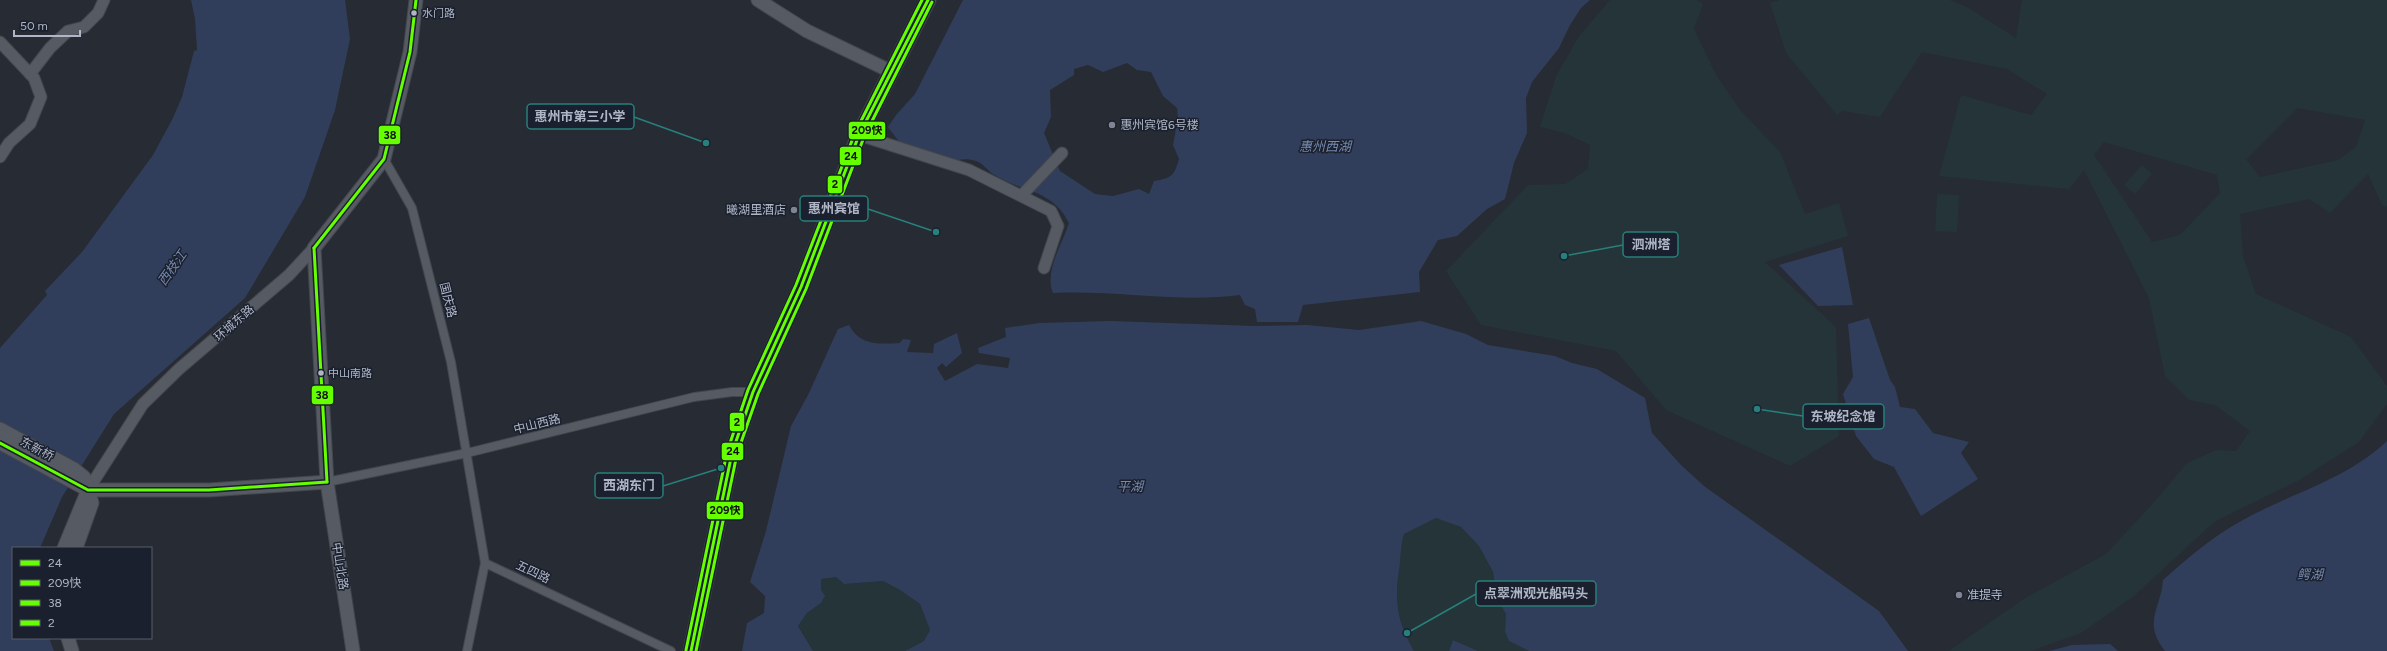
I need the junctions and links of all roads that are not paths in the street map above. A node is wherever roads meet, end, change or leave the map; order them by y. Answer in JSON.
{"nodes":[{"id":1,"x":104,"y":0,"type":"edge"},
{"id":2,"x":416,"y":0,"type":"edge"},
{"id":3,"x":758,"y":0,"type":"edge"},
{"id":4,"x":928,"y":0,"type":"edge"},
{"id":5,"x":0,"y":42,"type":"edge"},
{"id":6,"x":890,"y":72,"type":"junction"},
{"id":7,"x":30,"y":74,"type":"junction"},
{"id":8,"x":859,"y":135,"type":"junction"},
{"id":9,"x":1062,"y":153,"type":"dead end"},
{"id":10,"x":0,"y":158,"type":"edge"},
{"id":11,"x":384,"y":159,"type":"junction"},
{"id":12,"x":1022,"y":194,"type":"junction"},
{"id":13,"x":314,"y":248,"type":"junction"},
{"id":14,"x":1044,"y":268,"type":"dead end"},
{"id":15,"x":753,"y":392,"type":"junction"},
{"id":16,"x":0,"y":429,"type":"edge"},
{"id":17,"x":0,"y":443,"type":"edge"},
{"id":18,"x":467,"y":454,"type":"junction"},
{"id":19,"x":71,"y":474,"type":"junction"},
{"id":20,"x":327,"y":482,"type":"junction"},
{"id":21,"x":88,"y":490,"type":"junction"},
{"id":22,"x":64,"y":547,"type":"edge"},
{"id":23,"x":76,"y":547,"type":"edge"},
{"id":24,"x":485,"y":563,"type":"junction"},
{"id":25,"x":68,"y":639,"type":"edge"},
{"id":26,"x":72,"y":651,"type":"edge"},
{"id":27,"x":353,"y":651,"type":"edge"},
{"id":28,"x":467,"y":651,"type":"edge"},
{"id":29,"x":671,"y":651,"type":"edge"},
{"id":30,"x":691,"y":651,"type":"edge"}],
"edges":[{"from":1,"to":7,"type":"street"},
{"from":2,"to":11,"type":"street"},
{"from":3,"to":6,"type":"street"},
{"from":4,"to":6,"type":"main road"},
{"from":5,"to":7,"type":"street"},
{"from":6,"to":8,"type":"main road"},
{"from":7,"to":10,"type":"street"},
{"from":8,"to":12,"type":"street"},
{"from":8,"to":15,"type":"main road"},
{"from":9,"to":12,"type":"street"},
{"from":11,"to":13,"type":"street","name":"环城东路"},
{"from":11,"to":18,"type":"street","name":"国庆路"},
{"from":12,"to":14,"type":"street"},
{"from":13,"to":20,"type":"street"},
{"from":13,"to":21,"type":"street","name":"环城东路"},
{"from":15,"to":18,"type":"street","name":"中山西路"},
{"from":15,"to":30,"type":"main road"},
{"from":16,"to":19,"type":"street","name":"东新桥"},
{"from":17,"to":19,"type":"street","name":"东新桥"},
{"from":18,"to":20,"type":"street","name":"中山西路"},
{"from":18,"to":24,"type":"street"},
{"from":19,"to":21,"type":"street"},
{"from":20,"to":21,"type":"street"},
{"from":20,"to":27,"type":"street","name":"中山北路"},
{"from":21,"to":22,"type":"street"},
{"from":21,"to":23,"type":"street"},
{"from":24,"to":28,"type":"street"},
{"from":24,"to":29,"type":"street","name":"五四路"},
{"from":25,"to":26,"type":"street"}]}
